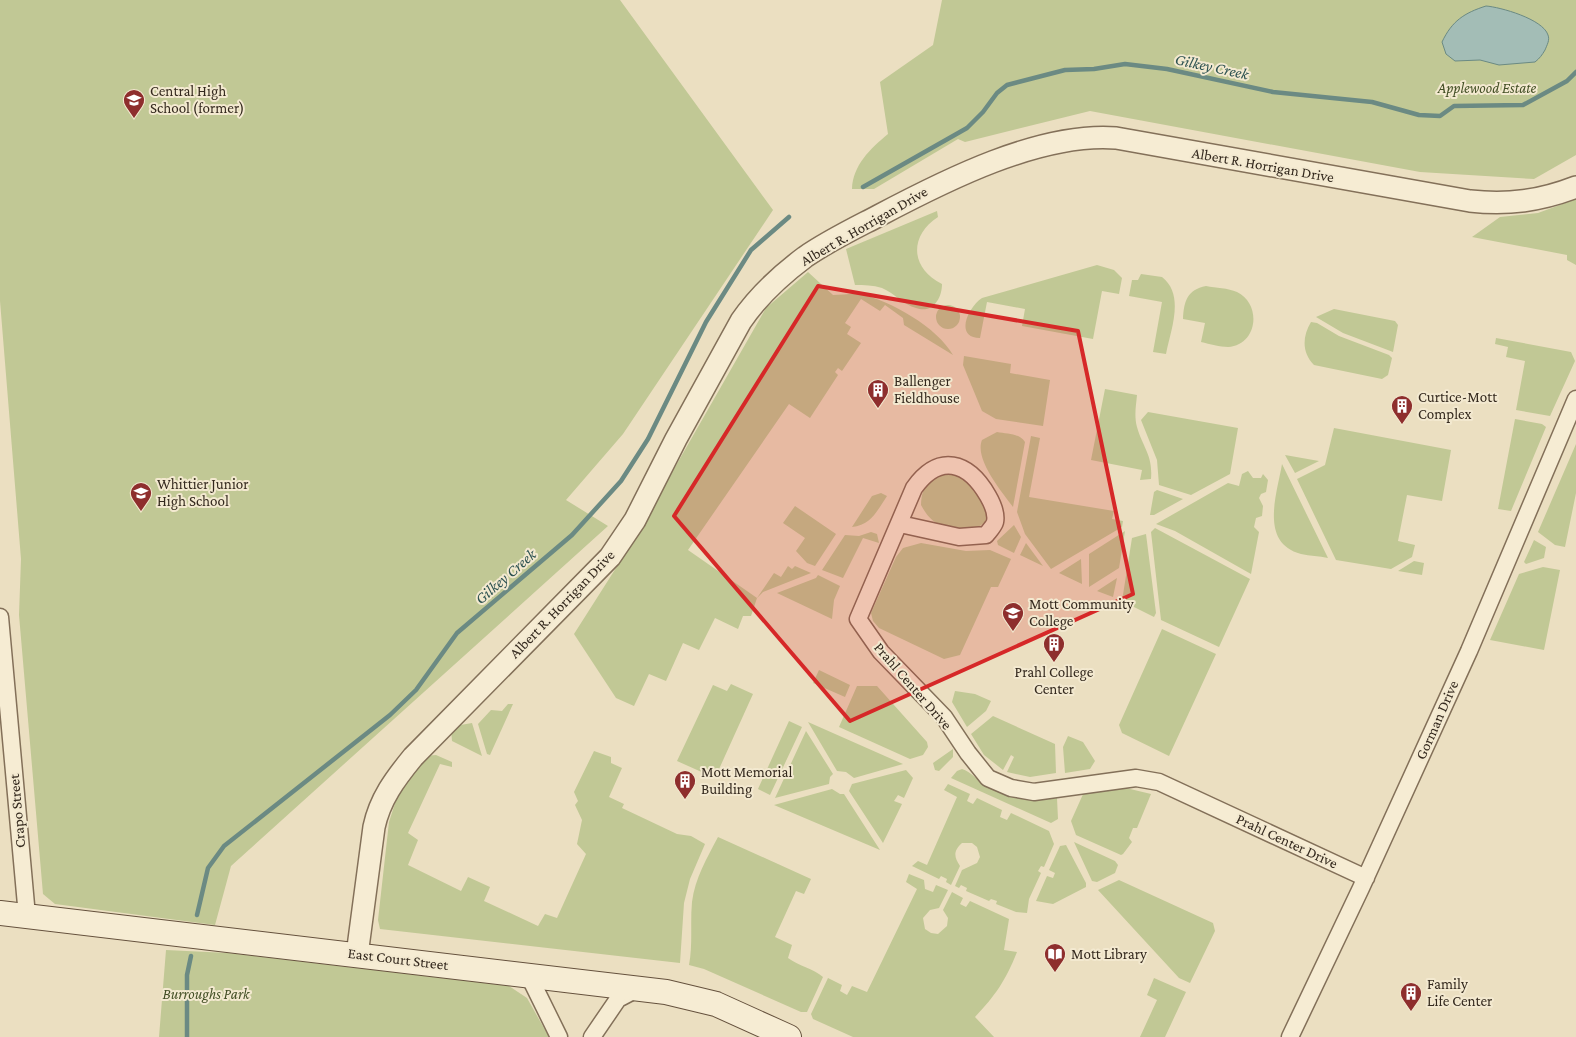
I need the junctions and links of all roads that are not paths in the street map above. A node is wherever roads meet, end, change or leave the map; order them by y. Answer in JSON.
{"nodes":[{"id":1,"x":1576,"y":187,"type":"edge"},
{"id":2,"x":1576,"y":399,"type":"edge"},
{"id":3,"x":900,"y":524,"type":"junction"},
{"id":4,"x":0,"y":617,"type":"edge"},
{"id":5,"x":1366,"y":878,"type":"junction"},
{"id":6,"x":0,"y":913,"type":"edge"},
{"id":7,"x":27,"y":916,"type":"junction"},
{"id":8,"x":357,"y":955,"type":"junction"},
{"id":9,"x":528,"y":974,"type":"junction"},
{"id":10,"x":639,"y":988,"type":"junction"},
{"id":11,"x":559,"y":1037,"type":"edge"},
{"id":12,"x":592,"y":1037,"type":"edge"},
{"id":13,"x":789,"y":1037,"type":"edge"},
{"id":14,"x":1290,"y":1037,"type":"edge"}],
"edges":[{"from":1,"to":8,"type":"street","name":"Albert R. Horrigan Drive"},
{"from":2,"to":5,"type":"street","name":"Gorman Drive"},
{"from":3,"to":3,"type":"street","name":"Prahl Center Drive"},
{"from":3,"to":5,"type":"street","name":"Prahl Center Drive"},
{"from":4,"to":7,"type":"street","name":"Crapo Street"},
{"from":5,"to":14,"type":"street","name":"Gorman Drive"},
{"from":6,"to":7,"type":"main road","name":"East Court Street"},
{"from":7,"to":8,"type":"main road","name":"East Court Street"},
{"from":8,"to":9,"type":"main road","name":"East Court Street"},
{"from":9,"to":10,"type":"main road","name":"East Court Street"},
{"from":9,"to":11,"type":"street"},
{"from":10,"to":12,"type":"street"},
{"from":10,"to":13,"type":"main road","name":"East Court Street"}]}
